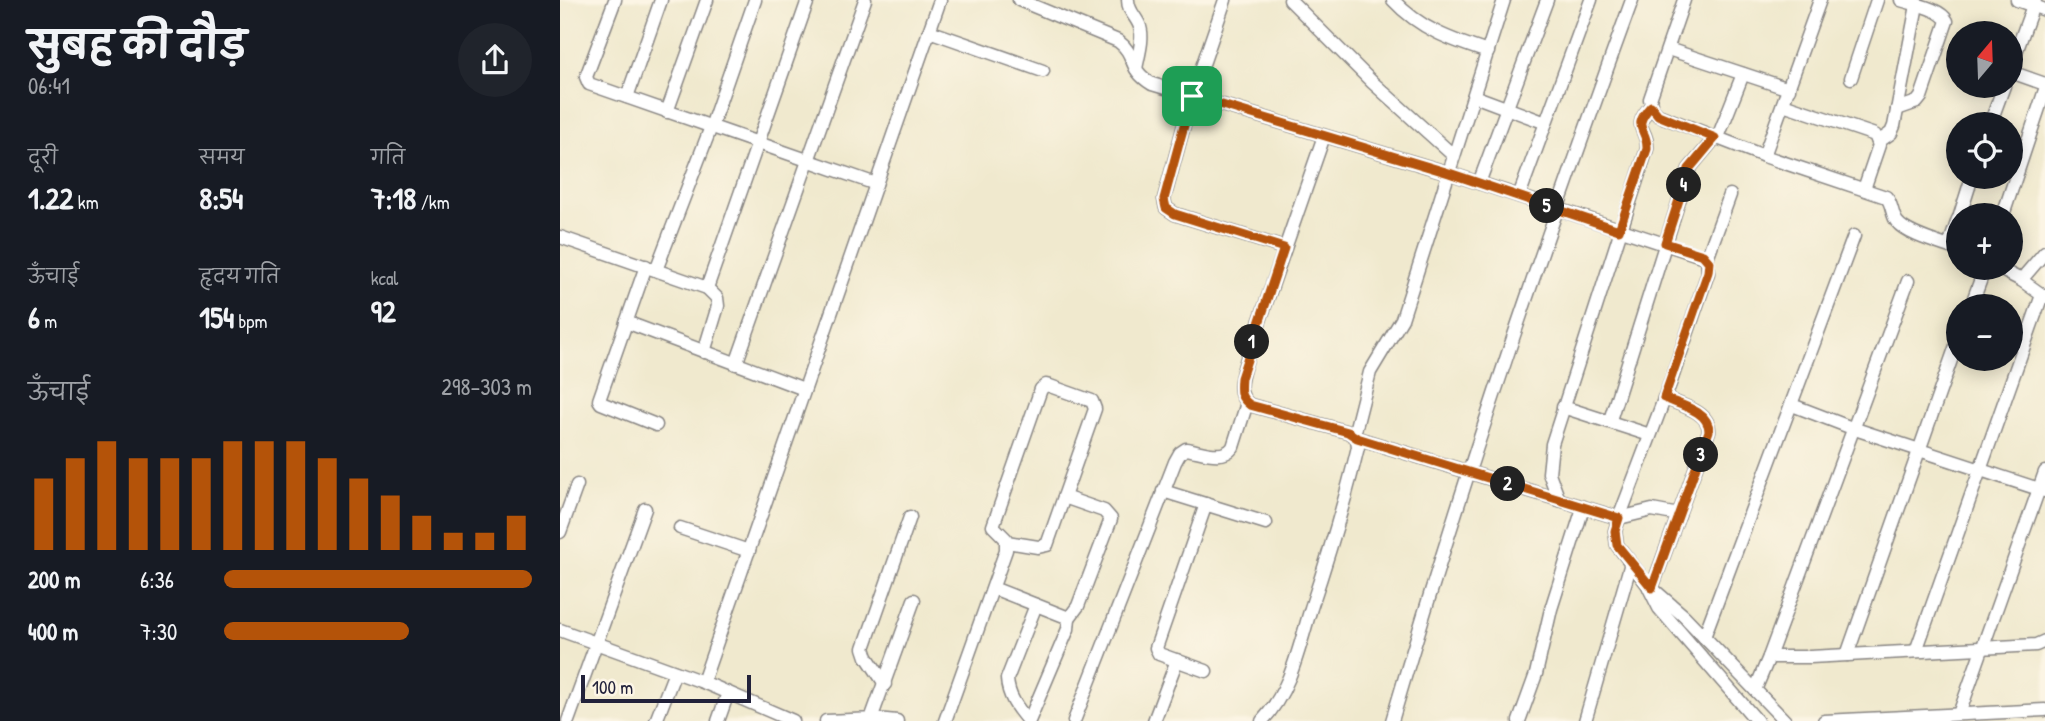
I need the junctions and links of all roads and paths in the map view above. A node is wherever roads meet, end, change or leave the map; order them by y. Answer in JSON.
{"nodes":[{"id":1,"x":615,"y":0,"type":"edge"},
{"id":2,"x":661,"y":0,"type":"edge"},
{"id":3,"x":707,"y":0,"type":"edge"},
{"id":4,"x":755,"y":0,"type":"edge"},
{"id":5,"x":808,"y":0,"type":"edge"},
{"id":6,"x":865,"y":0,"type":"edge"},
{"id":7,"x":940,"y":0,"type":"edge"},
{"id":8,"x":1019,"y":0,"type":"edge"},
{"id":9,"x":1128,"y":0,"type":"edge"},
{"id":10,"x":1226,"y":0,"type":"edge"},
{"id":11,"x":1290,"y":0,"type":"edge"},
{"id":12,"x":1393,"y":0,"type":"edge"},
{"id":13,"x":1504,"y":0,"type":"edge"},
{"id":14,"x":1547,"y":0,"type":"edge"},
{"id":15,"x":1591,"y":0,"type":"edge"},
{"id":16,"x":1632,"y":0,"type":"edge"},
{"id":17,"x":1685,"y":0,"type":"edge"},
{"id":18,"x":1820,"y":0,"type":"edge"},
{"id":19,"x":1877,"y":0,"type":"edge"},
{"id":20,"x":1901,"y":0,"type":"edge"},
{"id":21,"x":2017,"y":0,"type":"edge"},
{"id":22,"x":1917,"y":5,"type":"junction"},
{"id":23,"x":2038,"y":5,"type":"edge"},
{"id":24,"x":929,"y":31,"type":"junction"},
{"id":25,"x":2023,"y":39,"type":"edge"},
{"id":26,"x":1668,"y":49,"type":"junction"},
{"id":27,"x":1488,"y":52,"type":"junction"},
{"id":28,"x":1043,"y":71,"type":"dead end"},
{"id":29,"x":1136,"y":72,"type":"junction"},
{"id":30,"x":1743,"y":74,"type":"junction"},
{"id":31,"x":2023,"y":76,"type":"edge"},
{"id":32,"x":1851,"y":78,"type":"dead end"},
{"id":33,"x":2045,"y":84,"type":"edge"},
{"id":34,"x":1788,"y":89,"type":"junction"},
{"id":35,"x":2045,"y":90,"type":"edge"},
{"id":36,"x":1192,"y":96,"type":"junction"},
{"id":37,"x":1474,"y":96,"type":"junction"},
{"id":38,"x":627,"y":97,"type":"junction"},
{"id":39,"x":1783,"y":104,"type":"junction"},
{"id":40,"x":1651,"y":106,"type":"junction"},
{"id":41,"x":1507,"y":109,"type":"junction"},
{"id":42,"x":1897,"y":109,"type":"junction"},
{"id":43,"x":667,"y":112,"type":"junction"},
{"id":44,"x":1546,"y":123,"type":"junction"},
{"id":45,"x":711,"y":127,"type":"junction"},
{"id":46,"x":1324,"y":136,"type":"junction"},
{"id":47,"x":1715,"y":138,"type":"junction"},
{"id":48,"x":1878,"y":142,"type":"junction"},
{"id":49,"x":757,"y":143,"type":"junction"},
{"id":50,"x":1454,"y":156,"type":"junction"},
{"id":51,"x":1764,"y":156,"type":"junction"},
{"id":52,"x":809,"y":161,"type":"junction"},
{"id":53,"x":1449,"y":173,"type":"junction"},
{"id":54,"x":1479,"y":183,"type":"junction"},
{"id":55,"x":876,"y":184,"type":"junction"},
{"id":56,"x":1864,"y":189,"type":"junction"},
{"id":57,"x":1730,"y":195,"type":"dead end"},
{"id":58,"x":1519,"y":196,"type":"junction"},
{"id":59,"x":2007,"y":203,"type":"edge"},
{"id":60,"x":1556,"y":209,"type":"junction"},
{"id":61,"x":1619,"y":230,"type":"junction"},
{"id":62,"x":1854,"y":236,"type":"dead end"},
{"id":63,"x":560,"y":237,"type":"edge"},
{"id":64,"x":1665,"y":243,"type":"junction"},
{"id":65,"x":1946,"y":245,"type":"edge"},
{"id":66,"x":1284,"y":248,"type":"junction"},
{"id":67,"x":2045,"y":252,"type":"edge"},
{"id":68,"x":1707,"y":258,"type":"junction"},
{"id":69,"x":651,"y":268,"type":"junction"},
{"id":70,"x":2023,"y":278,"type":"edge"},
{"id":71,"x":2021,"y":280,"type":"edge"},
{"id":72,"x":1908,"y":281,"type":"dead end"},
{"id":73,"x":707,"y":288,"type":"junction"},
{"id":74,"x":2044,"y":296,"type":"edge"},
{"id":75,"x":626,"y":322,"type":"junction"},
{"id":76,"x":704,"y":352,"type":"junction"},
{"id":77,"x":736,"y":364,"type":"junction"},
{"id":78,"x":1947,"y":371,"type":"edge"},
{"id":79,"x":804,"y":389,"type":"junction"},
{"id":80,"x":1664,"y":398,"type":"junction"},
{"id":81,"x":1247,"y":403,"type":"junction"},
{"id":82,"x":1792,"y":405,"type":"junction"},
{"id":83,"x":1563,"y":407,"type":"junction"},
{"id":84,"x":1610,"y":420,"type":"junction"},
{"id":85,"x":656,"y":425,"type":"dead end"},
{"id":86,"x":1853,"y":428,"type":"junction"},
{"id":87,"x":1650,"y":435,"type":"junction"},
{"id":88,"x":1355,"y":436,"type":"junction"},
{"id":89,"x":1918,"y":449,"type":"junction"},
{"id":90,"x":1980,"y":470,"type":"junction"},
{"id":91,"x":2045,"y":472,"type":"edge"},
{"id":92,"x":1470,"y":473,"type":"junction"},
{"id":93,"x":577,"y":485,"type":"dead end"},
{"id":94,"x":2042,"y":490,"type":"edge"},
{"id":95,"x":1163,"y":491,"type":"junction"},
{"id":96,"x":1064,"y":497,"type":"junction"},
{"id":97,"x":1559,"y":500,"type":"junction"},
{"id":98,"x":1206,"y":504,"type":"junction"},
{"id":99,"x":1583,"y":508,"type":"junction"},
{"id":100,"x":645,"y":509,"type":"dead end"},
{"id":101,"x":1679,"y":515,"type":"junction"},
{"id":102,"x":910,"y":517,"type":"dead end"},
{"id":103,"x":1619,"y":518,"type":"junction"},
{"id":104,"x":1266,"y":523,"type":"dead end"},
{"id":105,"x":680,"y":528,"type":"dead end"},
{"id":106,"x":560,"y":532,"type":"edge"},
{"id":107,"x":1007,"y":542,"type":"junction"},
{"id":108,"x":749,"y":551,"type":"junction"},
{"id":109,"x":1631,"y":563,"type":"junction"},
{"id":110,"x":1650,"y":586,"type":"junction"},
{"id":111,"x":993,"y":588,"type":"junction"},
{"id":112,"x":914,"y":600,"type":"dead end"},
{"id":113,"x":1037,"y":605,"type":"junction"},
{"id":114,"x":1069,"y":618,"type":"junction"},
{"id":115,"x":560,"y":630,"type":"edge"},
{"id":116,"x":1704,"y":637,"type":"junction"},
{"id":117,"x":2045,"y":641,"type":"edge"},
{"id":118,"x":596,"y":643,"type":"junction"},
{"id":119,"x":1982,"y":647,"type":"junction"},
{"id":120,"x":1916,"y":651,"type":"junction"},
{"id":121,"x":1847,"y":655,"type":"junction"},
{"id":122,"x":1769,"y":657,"type":"junction"},
{"id":123,"x":1177,"y":660,"type":"junction"},
{"id":124,"x":1206,"y":671,"type":"dead end"},
{"id":125,"x":675,"y":672,"type":"junction"},
{"id":126,"x":703,"y":682,"type":"junction"},
{"id":127,"x":885,"y":684,"type":"junction"},
{"id":128,"x":1755,"y":690,"type":"junction"},
{"id":129,"x":728,"y":693,"type":"junction"},
{"id":130,"x":2045,"y":710,"type":"edge"},
{"id":131,"x":1959,"y":715,"type":"junction"},
{"id":132,"x":871,"y":719,"type":"junction"},
{"id":133,"x":568,"y":721,"type":"edge"},
{"id":134,"x":656,"y":721,"type":"edge"},
{"id":135,"x":718,"y":721,"type":"edge"},
{"id":136,"x":793,"y":721,"type":"edge"},
{"id":137,"x":826,"y":721,"type":"edge"},
{"id":138,"x":897,"y":721,"type":"edge"},
{"id":139,"x":945,"y":721,"type":"edge"},
{"id":140,"x":1029,"y":721,"type":"edge"},
{"id":141,"x":1074,"y":721,"type":"edge"},
{"id":142,"x":1154,"y":721,"type":"edge"},
{"id":143,"x":1262,"y":721,"type":"edge"},
{"id":144,"x":1392,"y":721,"type":"edge"},
{"id":145,"x":1519,"y":721,"type":"edge"},
{"id":146,"x":1585,"y":721,"type":"edge"},
{"id":147,"x":1756,"y":721,"type":"edge"},
{"id":148,"x":1785,"y":721,"type":"edge"},
{"id":149,"x":1824,"y":721,"type":"edge"},
{"id":150,"x":1831,"y":721,"type":"edge"}],
"edges":[{"from":1,"to":38,"type":"street"},
{"from":2,"to":38,"type":"street"},
{"from":3,"to":43,"type":"street"},
{"from":4,"to":45,"type":"street"},
{"from":5,"to":49,"type":"street"},
{"from":6,"to":52,"type":"street"},
{"from":7,"to":24,"type":"street"},
{"from":8,"to":29,"type":"street"},
{"from":9,"to":29,"type":"street"},
{"from":10,"to":36,"type":"street"},
{"from":11,"to":50,"type":"street"},
{"from":12,"to":27,"type":"street"},
{"from":13,"to":27,"type":"street"},
{"from":14,"to":41,"type":"street"},
{"from":15,"to":44,"type":"street"},
{"from":16,"to":60,"type":"street"},
{"from":17,"to":26,"type":"street"},
{"from":18,"to":34,"type":"street"},
{"from":19,"to":32,"type":"street"},
{"from":20,"to":22,"type":"street"},
{"from":21,"to":23,"type":"street"},
{"from":22,"to":42,"type":"street"},
{"from":22,"to":42,"type":"street"},
{"from":23,"to":25,"type":"street"},
{"from":24,"to":28,"type":"street"},
{"from":24,"to":55,"type":"street"},
{"from":26,"to":30,"type":"street"},
{"from":26,"to":40,"type":"street"},
{"from":27,"to":37,"type":"street"},
{"from":29,"to":36,"type":"street"},
{"from":30,"to":34,"type":"street"},
{"from":30,"to":47,"type":"street"},
{"from":31,"to":33,"type":"street"},
{"from":34,"to":39,"type":"street"},
{"from":35,"to":59,"type":"street"},
{"from":36,"to":46,"type":"street"},
{"from":36,"to":66,"type":"street"},
{"from":37,"to":41,"type":"street"},
{"from":37,"to":50,"type":"street"},
{"from":38,"to":43,"type":"street"},
{"from":39,"to":48,"type":"street"},
{"from":39,"to":51,"type":"street"},
{"from":40,"to":47,"type":"street"},
{"from":40,"to":61,"type":"street"},
{"from":41,"to":44,"type":"street"},
{"from":41,"to":54,"type":"street"},
{"from":42,"to":48,"type":"street"},
{"from":43,"to":45,"type":"street"},
{"from":44,"to":58,"type":"street"},
{"from":45,"to":49,"type":"street"},
{"from":45,"to":69,"type":"street"},
{"from":46,"to":53,"type":"street"},
{"from":46,"to":66,"type":"street"},
{"from":47,"to":51,"type":"street"},
{"from":47,"to":64,"type":"street"},
{"from":48,"to":56,"type":"street"},
{"from":49,"to":52,"type":"street"},
{"from":49,"to":73,"type":"street"},
{"from":50,"to":53,"type":"street"},
{"from":51,"to":56,"type":"street"},
{"from":52,"to":55,"type":"street"},
{"from":52,"to":77,"type":"street"},
{"from":53,"to":54,"type":"street"},
{"from":53,"to":88,"type":"street"},
{"from":54,"to":58,"type":"street"},
{"from":55,"to":79,"type":"street"},
{"from":56,"to":65,"type":"street"},
{"from":57,"to":68,"type":"street"},
{"from":58,"to":60,"type":"street"},
{"from":60,"to":61,"type":"street"},
{"from":60,"to":92,"type":"street"},
{"from":61,"to":64,"type":"street"},
{"from":61,"to":83,"type":"street"},
{"from":62,"to":82,"type":"street"},
{"from":63,"to":69,"type":"street"},
{"from":64,"to":68,"type":"street"},
{"from":64,"to":84,"type":"street"},
{"from":66,"to":81,"type":"street"},
{"from":67,"to":70,"type":"street"},
{"from":68,"to":80,"type":"street"},
{"from":69,"to":73,"type":"street"},
{"from":69,"to":75,"type":"street"},
{"from":71,"to":74,"type":"street"},
{"from":72,"to":86,"type":"street"},
{"from":73,"to":76,"type":"street"},
{"from":74,"to":90,"type":"street"},
{"from":75,"to":76,"type":"street"},
{"from":75,"to":85,"type":"street"},
{"from":76,"to":77,"type":"street"},
{"from":77,"to":79,"type":"street"},
{"from":78,"to":89,"type":"street"},
{"from":79,"to":108,"type":"street"},
{"from":80,"to":87,"type":"street"},
{"from":80,"to":101,"type":"street"},
{"from":81,"to":88,"type":"street"},
{"from":81,"to":95,"type":"street"},
{"from":82,"to":86,"type":"street"},
{"from":82,"to":116,"type":"street"},
{"from":83,"to":84,"type":"street"},
{"from":83,"to":97,"type":"street"},
{"from":84,"to":87,"type":"street"},
{"from":86,"to":89,"type":"street"},
{"from":86,"to":122,"type":"street"},
{"from":87,"to":103,"type":"street"},
{"from":88,"to":92,"type":"street"},
{"from":88,"to":143,"type":"street"},
{"from":89,"to":90,"type":"street"},
{"from":89,"to":121,"type":"street"},
{"from":90,"to":94,"type":"street"},
{"from":90,"to":120,"type":"street"},
{"from":91,"to":94,"type":"street"},
{"from":92,"to":97,"type":"street"},
{"from":92,"to":144,"type":"street"},
{"from":93,"to":106,"type":"street"},
{"from":94,"to":119,"type":"street"},
{"from":95,"to":98,"type":"street"},
{"from":95,"to":141,"type":"street"},
{"from":96,"to":107,"type":"street"},
{"from":96,"to":107,"type":"street"},
{"from":96,"to":114,"type":"street"},
{"from":97,"to":99,"type":"street"},
{"from":98,"to":104,"type":"street"},
{"from":98,"to":123,"type":"street"},
{"from":99,"to":103,"type":"street"},
{"from":99,"to":145,"type":"street"},
{"from":100,"to":118,"type":"street"},
{"from":101,"to":103,"type":"street"},
{"from":101,"to":110,"type":"street"},
{"from":102,"to":127,"type":"street"},
{"from":103,"to":109,"type":"street"},
{"from":105,"to":108,"type":"street"},
{"from":107,"to":111,"type":"street"},
{"from":108,"to":126,"type":"street"},
{"from":109,"to":110,"type":"street"},
{"from":109,"to":146,"type":"street"},
{"from":110,"to":116,"type":"street"},
{"from":110,"to":147,"type":"street"},
{"from":111,"to":113,"type":"street"},
{"from":111,"to":139,"type":"street"},
{"from":112,"to":127,"type":"street"},
{"from":113,"to":114,"type":"street"},
{"from":113,"to":140,"type":"street"},
{"from":114,"to":140,"type":"street"},
{"from":115,"to":118,"type":"street"},
{"from":116,"to":128,"type":"street"},
{"from":117,"to":119,"type":"street"},
{"from":118,"to":125,"type":"street"},
{"from":118,"to":133,"type":"street"},
{"from":119,"to":120,"type":"street"},
{"from":119,"to":131,"type":"street"},
{"from":120,"to":121,"type":"street"},
{"from":121,"to":122,"type":"street"},
{"from":122,"to":128,"type":"street"},
{"from":123,"to":124,"type":"street"},
{"from":123,"to":142,"type":"street"},
{"from":125,"to":126,"type":"street"},
{"from":125,"to":134,"type":"street"},
{"from":126,"to":129,"type":"street"},
{"from":127,"to":132,"type":"street"},
{"from":128,"to":148,"type":"street"},
{"from":129,"to":135,"type":"street"},
{"from":129,"to":136,"type":"street"},
{"from":130,"to":131,"type":"street"},
{"from":131,"to":150,"type":"street"},
{"from":132,"to":137,"type":"street"},
{"from":132,"to":138,"type":"street"},
{"from":149,"to":150,"type":"street"}]}
